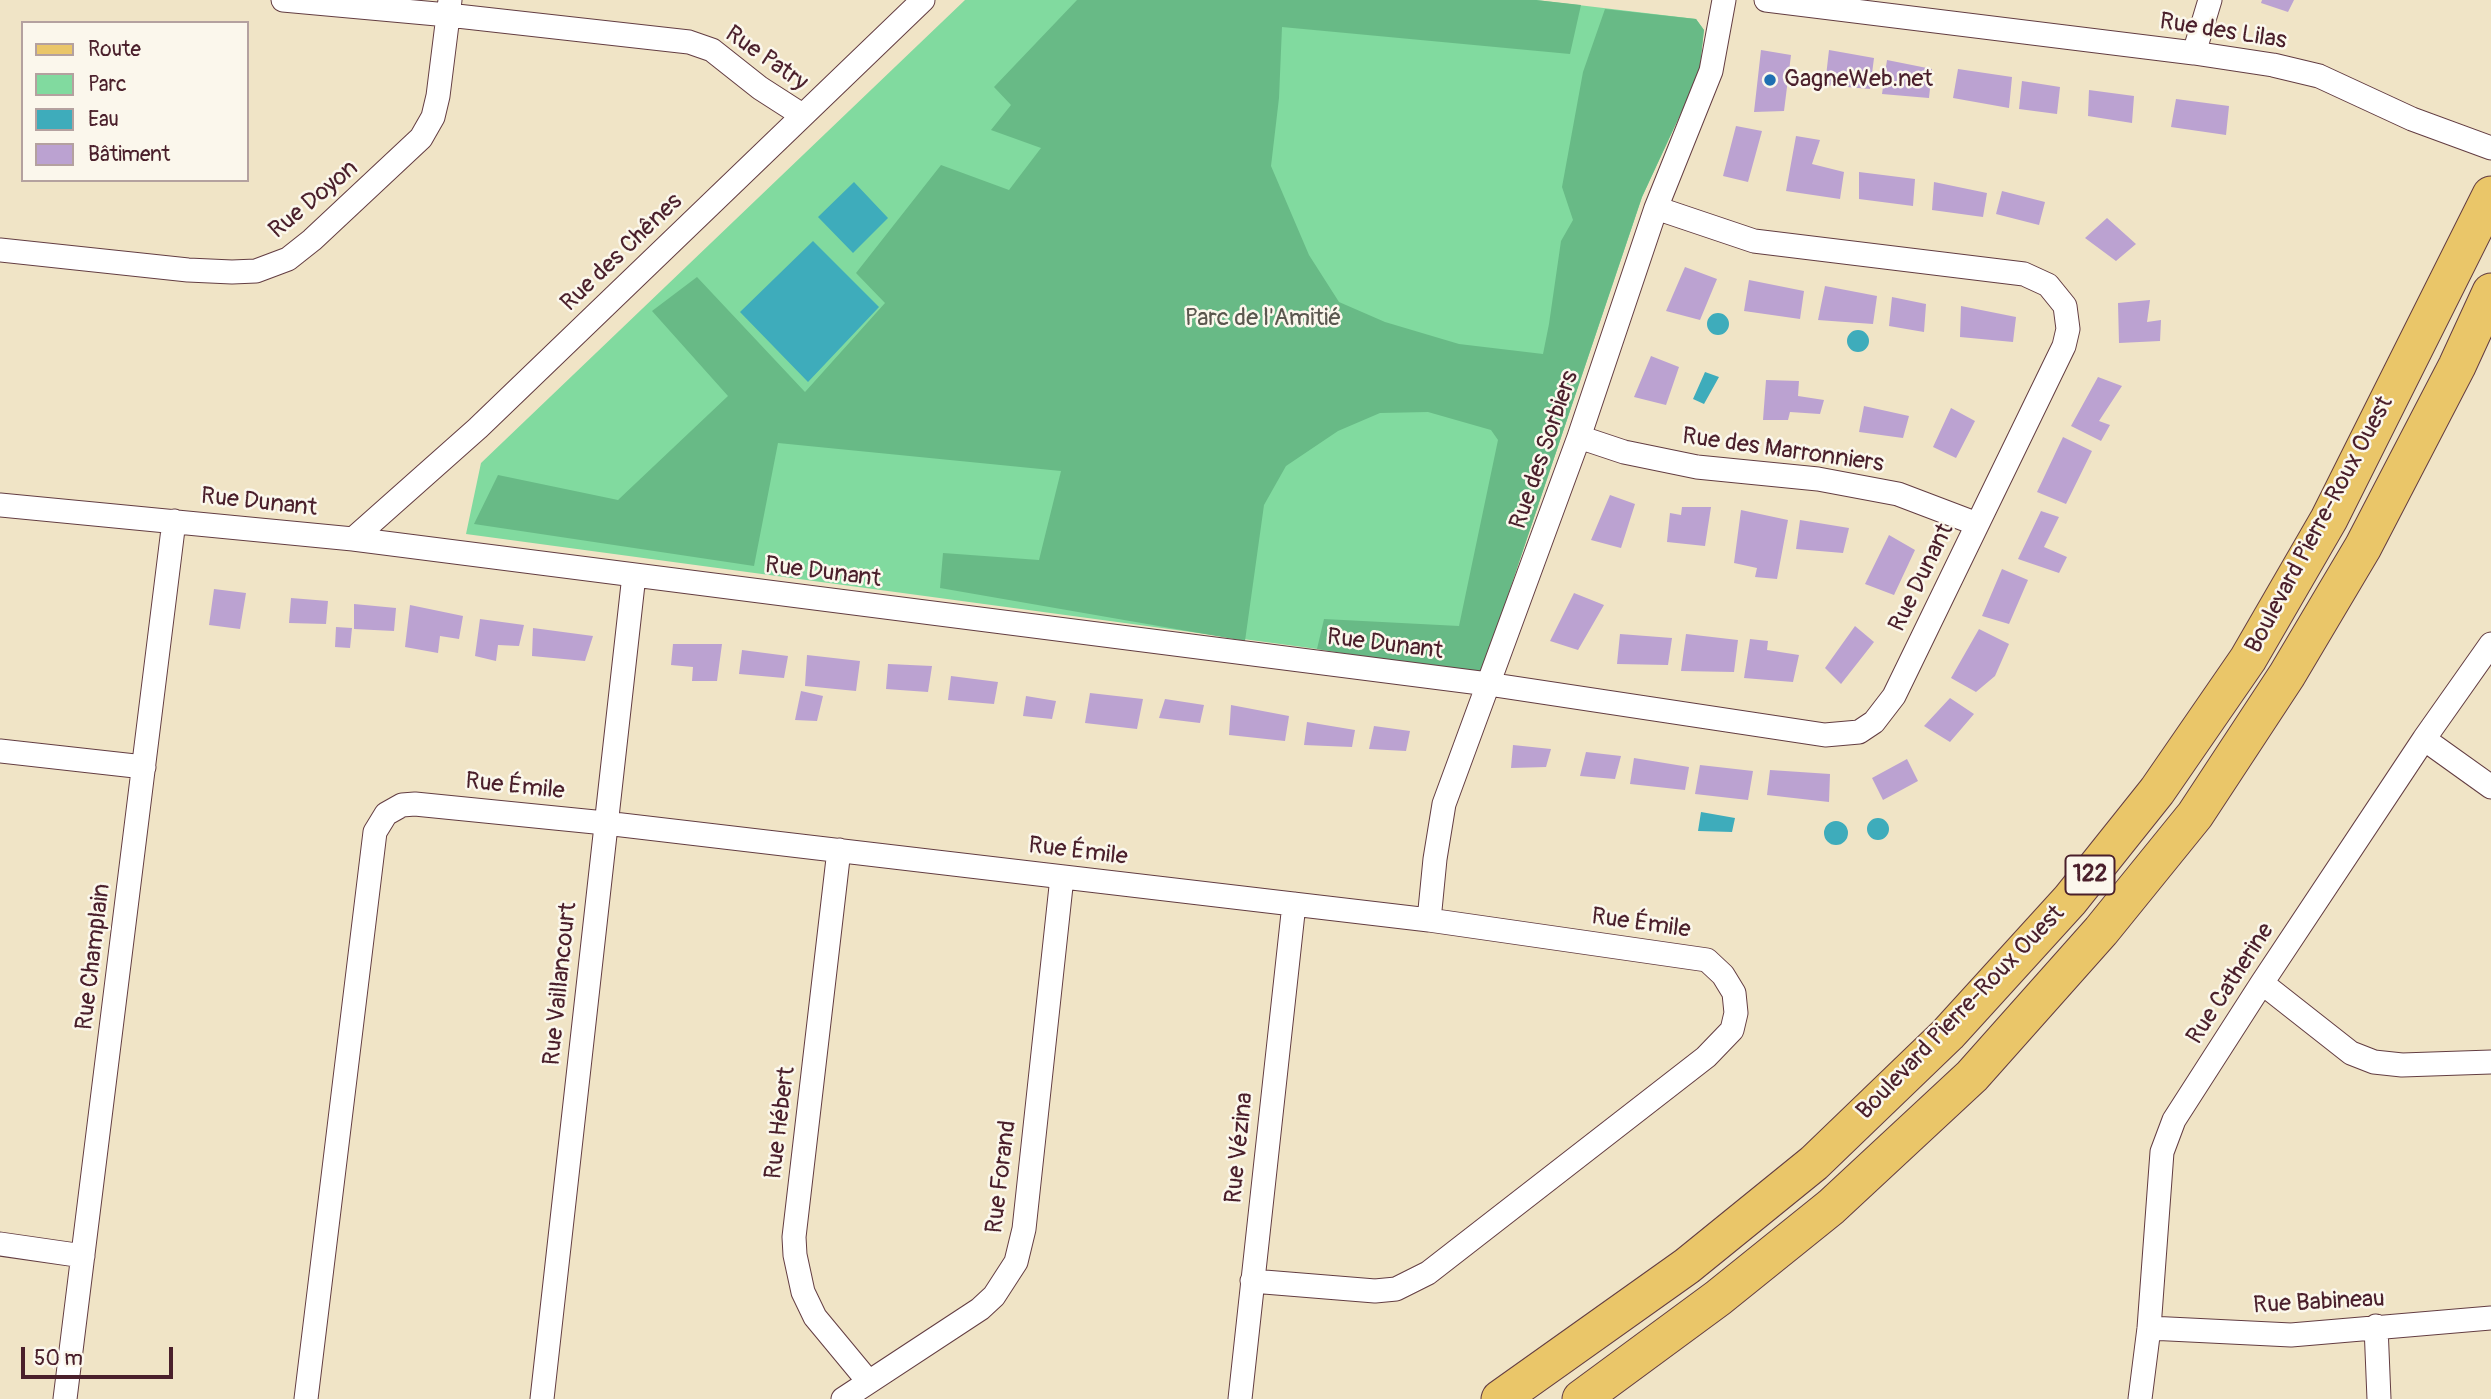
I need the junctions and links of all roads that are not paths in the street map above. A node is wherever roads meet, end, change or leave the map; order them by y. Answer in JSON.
{"nodes":[{"id":1,"x":283,"y":0,"type":"edge"},
{"id":2,"x":923,"y":0,"type":"edge"},
{"id":3,"x":1724,"y":0,"type":"edge"},
{"id":4,"x":1766,"y":0,"type":"edge"},
{"id":5,"x":2210,"y":0,"type":"edge"},
{"id":6,"x":449,"y":7,"type":"edge"},
{"id":7,"x":2194,"y":53,"type":"junction"},
{"id":8,"x":802,"y":115,"type":"junction"},
{"id":9,"x":2491,"y":148,"type":"edge"},
{"id":10,"x":2491,"y":195,"type":"edge"},
{"id":11,"x":1656,"y":208,"type":"junction"},
{"id":12,"x":0,"y":250,"type":"edge"},
{"id":13,"x":2491,"y":292,"type":"edge"},
{"id":14,"x":1579,"y":437,"type":"junction"},
{"id":15,"x":0,"y":505,"type":"edge"},
{"id":16,"x":174,"y":521,"type":"junction"},
{"id":17,"x":1977,"y":524,"type":"junction"},
{"id":18,"x":353,"y":540,"type":"junction"},
{"id":19,"x":634,"y":575,"type":"junction"},
{"id":20,"x":2491,"y":644,"type":"edge"},
{"id":21,"x":1488,"y":684,"type":"junction"},
{"id":22,"x":2424,"y":739,"type":"junction"},
{"id":23,"x":0,"y":751,"type":"edge"},
{"id":24,"x":144,"y":767,"type":"junction"},
{"id":25,"x":2491,"y":787,"type":"edge"},
{"id":26,"x":605,"y":823,"type":"junction"},
{"id":27,"x":839,"y":850,"type":"junction"},
{"id":28,"x":1062,"y":877,"type":"junction"},
{"id":29,"x":1294,"y":904,"type":"junction"},
{"id":30,"x":1429,"y":920,"type":"junction"},
{"id":31,"x":2262,"y":983,"type":"junction"},
{"id":32,"x":2491,"y":1062,"type":"edge"},
{"id":33,"x":0,"y":1244,"type":"edge"},
{"id":34,"x":83,"y":1256,"type":"junction"},
{"id":35,"x":1252,"y":1281,"type":"junction"},
{"id":36,"x":2491,"y":1318,"type":"edge"},
{"id":37,"x":2376,"y":1326,"type":"junction"},
{"id":38,"x":2149,"y":1328,"type":"junction"},
{"id":39,"x":868,"y":1381,"type":"junction"},
{"id":40,"x":65,"y":1399,"type":"edge"},
{"id":41,"x":306,"y":1399,"type":"edge"},
{"id":42,"x":542,"y":1399,"type":"edge"},
{"id":43,"x":843,"y":1399,"type":"edge"},
{"id":44,"x":1240,"y":1399,"type":"edge"},
{"id":45,"x":1500,"y":1399,"type":"edge"},
{"id":46,"x":1581,"y":1399,"type":"edge"},
{"id":47,"x":2140,"y":1399,"type":"edge"},
{"id":48,"x":2379,"y":1399,"type":"edge"}],
"edges":[{"from":1,"to":6,"type":"street","name":"Rue Patry"},
{"from":2,"to":8,"type":"street","name":"Rue des Chênes"},
{"from":3,"to":11,"type":"street","name":"Rue des Sorbiers"},
{"from":4,"to":7,"type":"street","name":"Rue des Lilas"},
{"from":5,"to":7,"type":"street"},
{"from":6,"to":8,"type":"street","name":"Rue Patry"},
{"from":6,"to":12,"type":"street","name":"Rue Doyon"},
{"from":7,"to":9,"type":"street","name":"Rue des Lilas"},
{"from":8,"to":18,"type":"street","name":"Rue des Chênes"},
{"from":10,"to":45,"type":"main road","name":"Boulevard Pierre-Roux Ouest","number":"122"},
{"from":11,"to":14,"type":"street","name":"Rue des Sorbiers"},
{"from":11,"to":17,"type":"street","name":"Rue Dunant"},
{"from":13,"to":46,"type":"main road","name":"Boulevard Pierre-Roux Ouest","number":"122"},
{"from":14,"to":17,"type":"street","name":"Rue des Marronniers"},
{"from":14,"to":21,"type":"street","name":"Rue des Sorbiers"},
{"from":15,"to":16,"type":"street","name":"Rue Dunant"},
{"from":16,"to":18,"type":"street","name":"Rue Dunant"},
{"from":16,"to":24,"type":"street","name":"Rue Champlain"},
{"from":17,"to":21,"type":"street","name":"Rue Dunant"},
{"from":18,"to":19,"type":"street","name":"Rue Dunant"},
{"from":19,"to":21,"type":"street","name":"Rue Dunant"},
{"from":19,"to":26,"type":"street","name":"Rue Vaillancourt"},
{"from":20,"to":22,"type":"street","name":"Rue Catherine"},
{"from":21,"to":30,"type":"street","name":"Rue des Sorbiers"},
{"from":22,"to":25,"type":"street"},
{"from":22,"to":31,"type":"street","name":"Rue Catherine"},
{"from":23,"to":24,"type":"street"},
{"from":24,"to":34,"type":"street","name":"Rue Champlain"},
{"from":26,"to":27,"type":"street","name":"Rue Émile"},
{"from":26,"to":41,"type":"street","name":"Rue Émile"},
{"from":26,"to":42,"type":"street","name":"Rue Vaillancourt"},
{"from":27,"to":28,"type":"street","name":"Rue Émile"},
{"from":27,"to":39,"type":"street","name":"Rue Hébert"},
{"from":28,"to":29,"type":"street","name":"Rue Émile"},
{"from":28,"to":39,"type":"street","name":"Rue Forand"},
{"from":29,"to":30,"type":"street","name":"Rue Émile"},
{"from":29,"to":35,"type":"street","name":"Rue Vézina"},
{"from":30,"to":35,"type":"street","name":"Rue Émile"},
{"from":31,"to":32,"type":"street"},
{"from":31,"to":38,"type":"street","name":"Rue Catherine"},
{"from":33,"to":34,"type":"street"},
{"from":34,"to":40,"type":"street","name":"Rue Champlain"},
{"from":35,"to":44,"type":"street","name":"Rue Vézina"},
{"from":36,"to":37,"type":"street","name":"Rue Babineau"},
{"from":37,"to":38,"type":"street","name":"Rue Babineau"},
{"from":37,"to":48,"type":"street"},
{"from":38,"to":47,"type":"street","name":"Rue Catherine"},
{"from":39,"to":43,"type":"street","name":"Rue Forand"}]}
